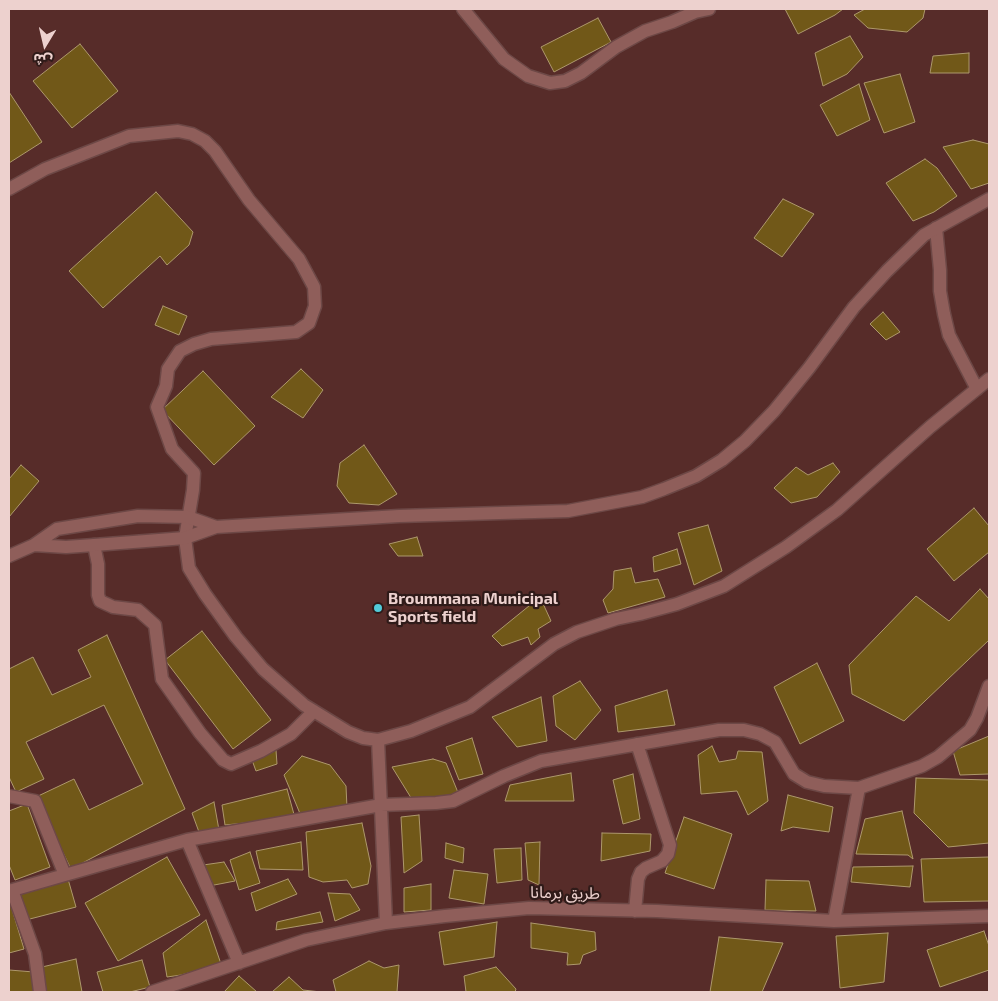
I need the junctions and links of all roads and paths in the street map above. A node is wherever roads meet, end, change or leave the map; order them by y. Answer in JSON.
{"nodes":[{"id":1,"x":464,"y":9,"type":"edge"},
{"id":2,"x":674,"y":9,"type":"edge"},
{"id":3,"x":709,"y":9,"type":"edge"},
{"id":4,"x":672,"y":22,"type":"junction"},
{"id":5,"x":9,"y":189,"type":"edge"},
{"id":6,"x":989,"y":198,"type":"edge"},
{"id":7,"x":936,"y":228,"type":"junction"},
{"id":8,"x":989,"y":379,"type":"edge"},
{"id":9,"x":977,"y":389,"type":"junction"},
{"id":10,"x":188,"y":517,"type":"junction"},
{"id":11,"x":216,"y":527,"type":"junction"},
{"id":12,"x":185,"y":538,"type":"junction"},
{"id":13,"x":34,"y":545,"type":"junction"},
{"id":14,"x":94,"y":545,"type":"junction"},
{"id":15,"x":9,"y":556,"type":"edge"},
{"id":16,"x":989,"y":686,"type":"edge"},
{"id":17,"x":314,"y":711,"type":"junction"},
{"id":18,"x":378,"y":740,"type":"junction"},
{"id":19,"x":637,"y":744,"type":"junction"},
{"id":20,"x":859,"y":788,"type":"junction"},
{"id":21,"x":9,"y":796,"type":"edge"},
{"id":22,"x":381,"y":805,"type":"junction"},
{"id":23,"x":187,"y":840,"type":"junction"},
{"id":24,"x":65,"y":875,"type":"junction"},
{"id":25,"x":10,"y":890,"type":"edge"},
{"id":26,"x":635,"y":911,"type":"junction"},
{"id":27,"x":989,"y":916,"type":"edge"},
{"id":28,"x":834,"y":921,"type":"junction"},
{"id":29,"x":386,"y":923,"type":"junction"},
{"id":30,"x":239,"y":963,"type":"junction"},
{"id":31,"x":40,"y":992,"type":"edge"},
{"id":32,"x":152,"y":992,"type":"edge"}],
"edges":[{"from":1,"to":4,"type":"street"},
{"from":2,"to":4,"type":"street"},
{"from":3,"to":4,"type":"street"},
{"from":5,"to":10,"type":"street"},
{"from":6,"to":7,"type":"street"},
{"from":7,"to":9,"type":"street"},
{"from":7,"to":11,"type":"street"},
{"from":8,"to":9,"type":"street"},
{"from":9,"to":18,"type":"street"},
{"from":10,"to":11,"type":"street"},
{"from":10,"to":12,"type":"street"},
{"from":10,"to":13,"type":"street"},
{"from":11,"to":12,"type":"street"},
{"from":12,"to":14,"type":"street"},
{"from":12,"to":17,"type":"street"},
{"from":13,"to":14,"type":"street"},
{"from":13,"to":15,"type":"street"},
{"from":14,"to":17,"type":"street"},
{"from":16,"to":20,"type":"street"},
{"from":17,"to":18,"type":"street"},
{"from":18,"to":22,"type":"street"},
{"from":19,"to":20,"type":"street"},
{"from":19,"to":22,"type":"street"},
{"from":19,"to":26,"type":"street"},
{"from":20,"to":28,"type":"street"},
{"from":21,"to":24,"type":"street"},
{"from":22,"to":23,"type":"street"},
{"from":22,"to":29,"type":"street"},
{"from":23,"to":24,"type":"street"},
{"from":23,"to":30,"type":"street"},
{"from":24,"to":25,"type":"street"},
{"from":25,"to":31,"type":"street"},
{"from":26,"to":28,"type":"street","name":"طريق برمانا"},
{"from":26,"to":29,"type":"street","name":"طريق برمانا"},
{"from":27,"to":28,"type":"street","name":"طريق برمانا"},
{"from":29,"to":30,"type":"street","name":"طريق برمانا"},
{"from":30,"to":32,"type":"street","name":"طريق برمانا"}]}
